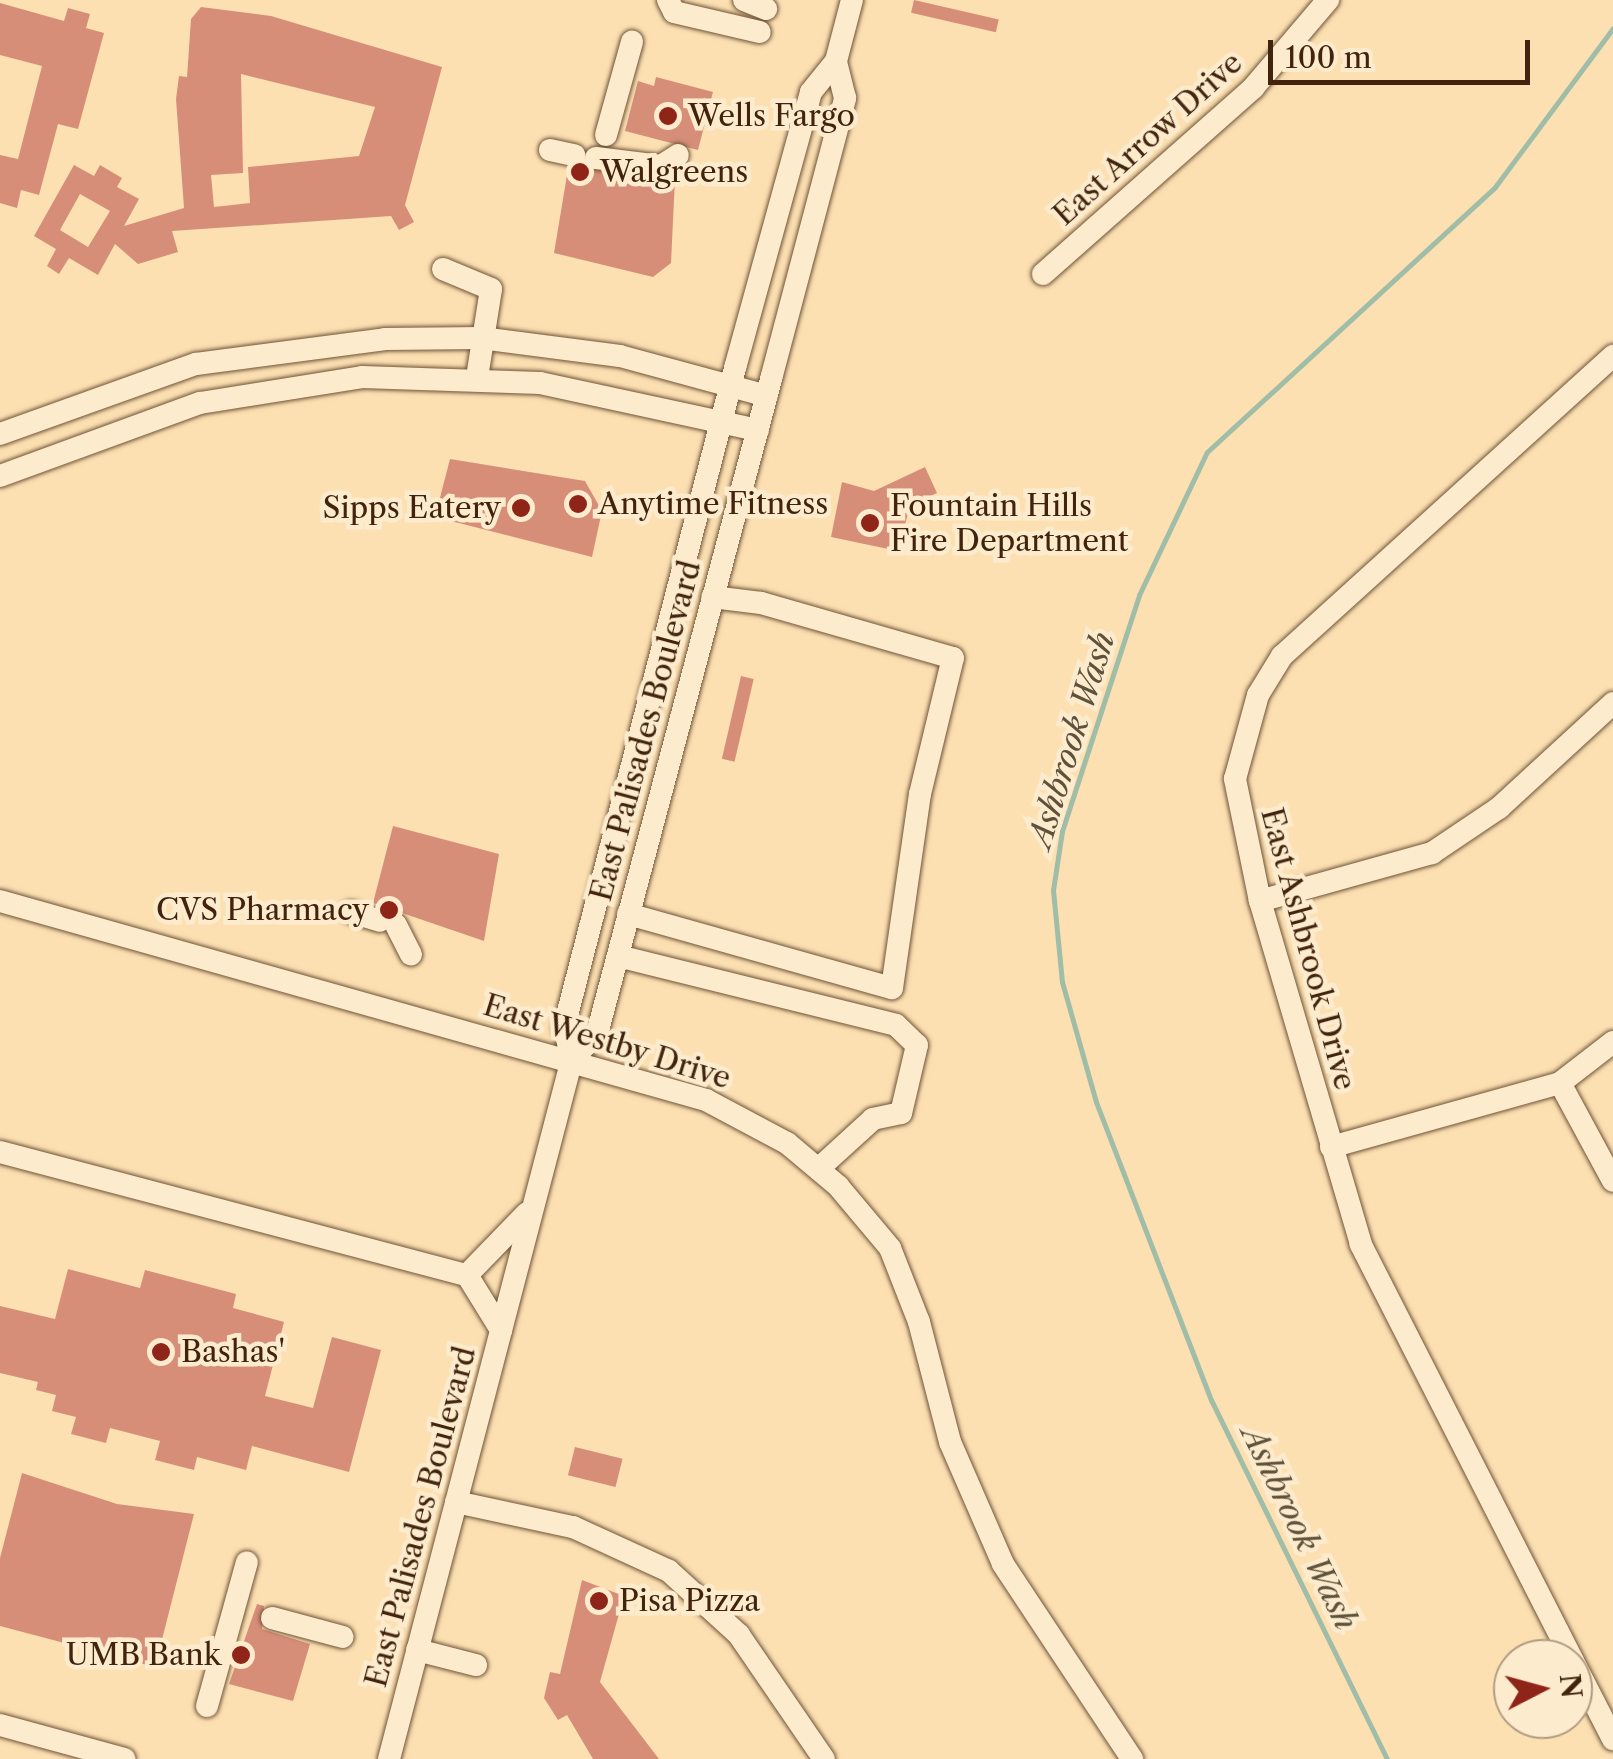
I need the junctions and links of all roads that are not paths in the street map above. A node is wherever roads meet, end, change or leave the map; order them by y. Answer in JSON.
{"nodes":[{"id":1,"x":852,"y":0,"type":"edge"},
{"id":2,"x":1328,"y":0,"type":"edge"},
{"id":3,"x":661,"y":5,"type":"edge"},
{"id":4,"x":757,"y":14,"type":"edge"},
{"id":5,"x":632,"y":42,"type":"dead end"},
{"id":6,"x":836,"y":61,"type":"junction"},
{"id":7,"x":606,"y":135,"type":"dead end"},
{"id":8,"x":550,"y":150,"type":"dead end"},
{"id":9,"x":678,"y":155,"type":"dead end"},
{"id":10,"x":443,"y":269,"type":"dead end"},
{"id":11,"x":1043,"y":274,"type":"dead end"},
{"id":12,"x":481,"y":338,"type":"junction"},
{"id":13,"x":1613,"y":356,"type":"edge"},
{"id":14,"x":476,"y":377,"type":"junction"},
{"id":15,"x":136,"y":380,"type":"junction"},
{"id":16,"x":732,"y":382,"type":"junction"},
{"id":17,"x":767,"y":396,"type":"junction"},
{"id":18,"x":147,"y":418,"type":"junction"},
{"id":19,"x":724,"y":421,"type":"junction"},
{"id":20,"x":758,"y":430,"type":"junction"},
{"id":21,"x":0,"y":434,"type":"edge"},
{"id":22,"x":0,"y":476,"type":"edge"},
{"id":23,"x":712,"y":597,"type":"junction"},
{"id":24,"x":1613,"y":704,"type":"edge"},
{"id":25,"x":0,"y":901,"type":"edge"},
{"id":26,"x":1260,"y":901,"type":"junction"},
{"id":27,"x":351,"y":912,"type":"dead end"},
{"id":28,"x":628,"y":914,"type":"junction"},
{"id":29,"x":411,"y":954,"type":"dead end"},
{"id":30,"x":618,"y":956,"type":"junction"},
{"id":31,"x":1613,"y":1042,"type":"edge"},
{"id":32,"x":572,"y":1059,"type":"junction"},
{"id":33,"x":1560,"y":1083,"type":"junction"},
{"id":34,"x":1330,"y":1147,"type":"junction"},
{"id":35,"x":0,"y":1152,"type":"edge"},
{"id":36,"x":818,"y":1169,"type":"junction"},
{"id":37,"x":1613,"y":1181,"type":"edge"},
{"id":38,"x":534,"y":1206,"type":"junction"},
{"id":39,"x":467,"y":1274,"type":"junction"},
{"id":40,"x":501,"y":1330,"type":"junction"},
{"id":41,"x":456,"y":1502,"type":"junction"},
{"id":42,"x":247,"y":1562,"type":"dead end"},
{"id":43,"x":253,"y":1614,"type":"junction"},
{"id":44,"x":343,"y":1636,"type":"dead end"},
{"id":45,"x":1561,"y":1639,"type":"edge"},
{"id":46,"x":417,"y":1650,"type":"junction"},
{"id":47,"x":476,"y":1665,"type":"dead end"},
{"id":48,"x":1593,"y":1700,"type":"edge"},
{"id":49,"x":207,"y":1706,"type":"dead end"},
{"id":50,"x":0,"y":1725,"type":"edge"},
{"id":51,"x":1613,"y":1738,"type":"edge"},
{"id":52,"x":124,"y":1759,"type":"edge"},
{"id":53,"x":389,"y":1759,"type":"edge"},
{"id":54,"x":824,"y":1759,"type":"edge"},
{"id":55,"x":1132,"y":1759,"type":"edge"}],
"edges":[{"from":1,"to":6,"type":"street","name":"East Palisades Boulevard"},
{"from":2,"to":11,"type":"street","name":"East Arrow Drive"},
{"from":3,"to":4,"type":"street"},
{"from":5,"to":7,"type":"street"},
{"from":6,"to":16,"type":"street","name":"East Palisades Boulevard"},
{"from":6,"to":17,"type":"street","name":"East Palisades Boulevard"},
{"from":8,"to":9,"type":"street"},
{"from":10,"to":12,"type":"street"},
{"from":12,"to":14,"type":"street"},
{"from":12,"to":15,"type":"street"},
{"from":12,"to":16,"type":"street"},
{"from":13,"to":26,"type":"street","name":"East Ashbrook Drive"},
{"from":14,"to":18,"type":"street"},
{"from":14,"to":19,"type":"street"},
{"from":15,"to":18,"type":"street"},
{"from":15,"to":21,"type":"street"},
{"from":16,"to":17,"type":"street"},
{"from":16,"to":19,"type":"street","name":"East Palisades Boulevard"},
{"from":17,"to":20,"type":"street","name":"East Palisades Boulevard"},
{"from":18,"to":22,"type":"street"},
{"from":19,"to":20,"type":"street"},
{"from":19,"to":32,"type":"street","name":"East Palisades Boulevard"},
{"from":20,"to":23,"type":"street","name":"East Palisades Boulevard"},
{"from":23,"to":28,"type":"street","name":"East Palisades Boulevard"},
{"from":23,"to":28,"type":"street"},
{"from":24,"to":26,"type":"street"},
{"from":25,"to":32,"type":"street","name":"East Westby Drive"},
{"from":26,"to":34,"type":"street","name":"East Ashbrook Drive"},
{"from":27,"to":29,"type":"street"},
{"from":28,"to":30,"type":"street","name":"East Palisades Boulevard"},
{"from":30,"to":32,"type":"street","name":"East Palisades Boulevard"},
{"from":30,"to":36,"type":"street"},
{"from":31,"to":33,"type":"street"},
{"from":32,"to":36,"type":"street","name":"East Westby Drive"},
{"from":32,"to":38,"type":"street","name":"East Palisades Boulevard"},
{"from":33,"to":34,"type":"street"},
{"from":33,"to":37,"type":"street"},
{"from":34,"to":45,"type":"street","name":"East Ashbrook Drive"},
{"from":35,"to":39,"type":"street"},
{"from":36,"to":55,"type":"street","name":"East Westby Drive"},
{"from":38,"to":39,"type":"street"},
{"from":38,"to":40,"type":"street","name":"East Palisades Boulevard"},
{"from":39,"to":40,"type":"street"},
{"from":40,"to":41,"type":"street","name":"East Palisades Boulevard"},
{"from":41,"to":46,"type":"street","name":"East Palisades Boulevard"},
{"from":41,"to":54,"type":"street"},
{"from":42,"to":43,"type":"street"},
{"from":43,"to":44,"type":"street"},
{"from":43,"to":49,"type":"street"},
{"from":46,"to":47,"type":"street"},
{"from":46,"to":53,"type":"street","name":"East Palisades Boulevard"},
{"from":48,"to":51,"type":"street","name":"East Ashbrook Drive"},
{"from":50,"to":52,"type":"street"}]}
